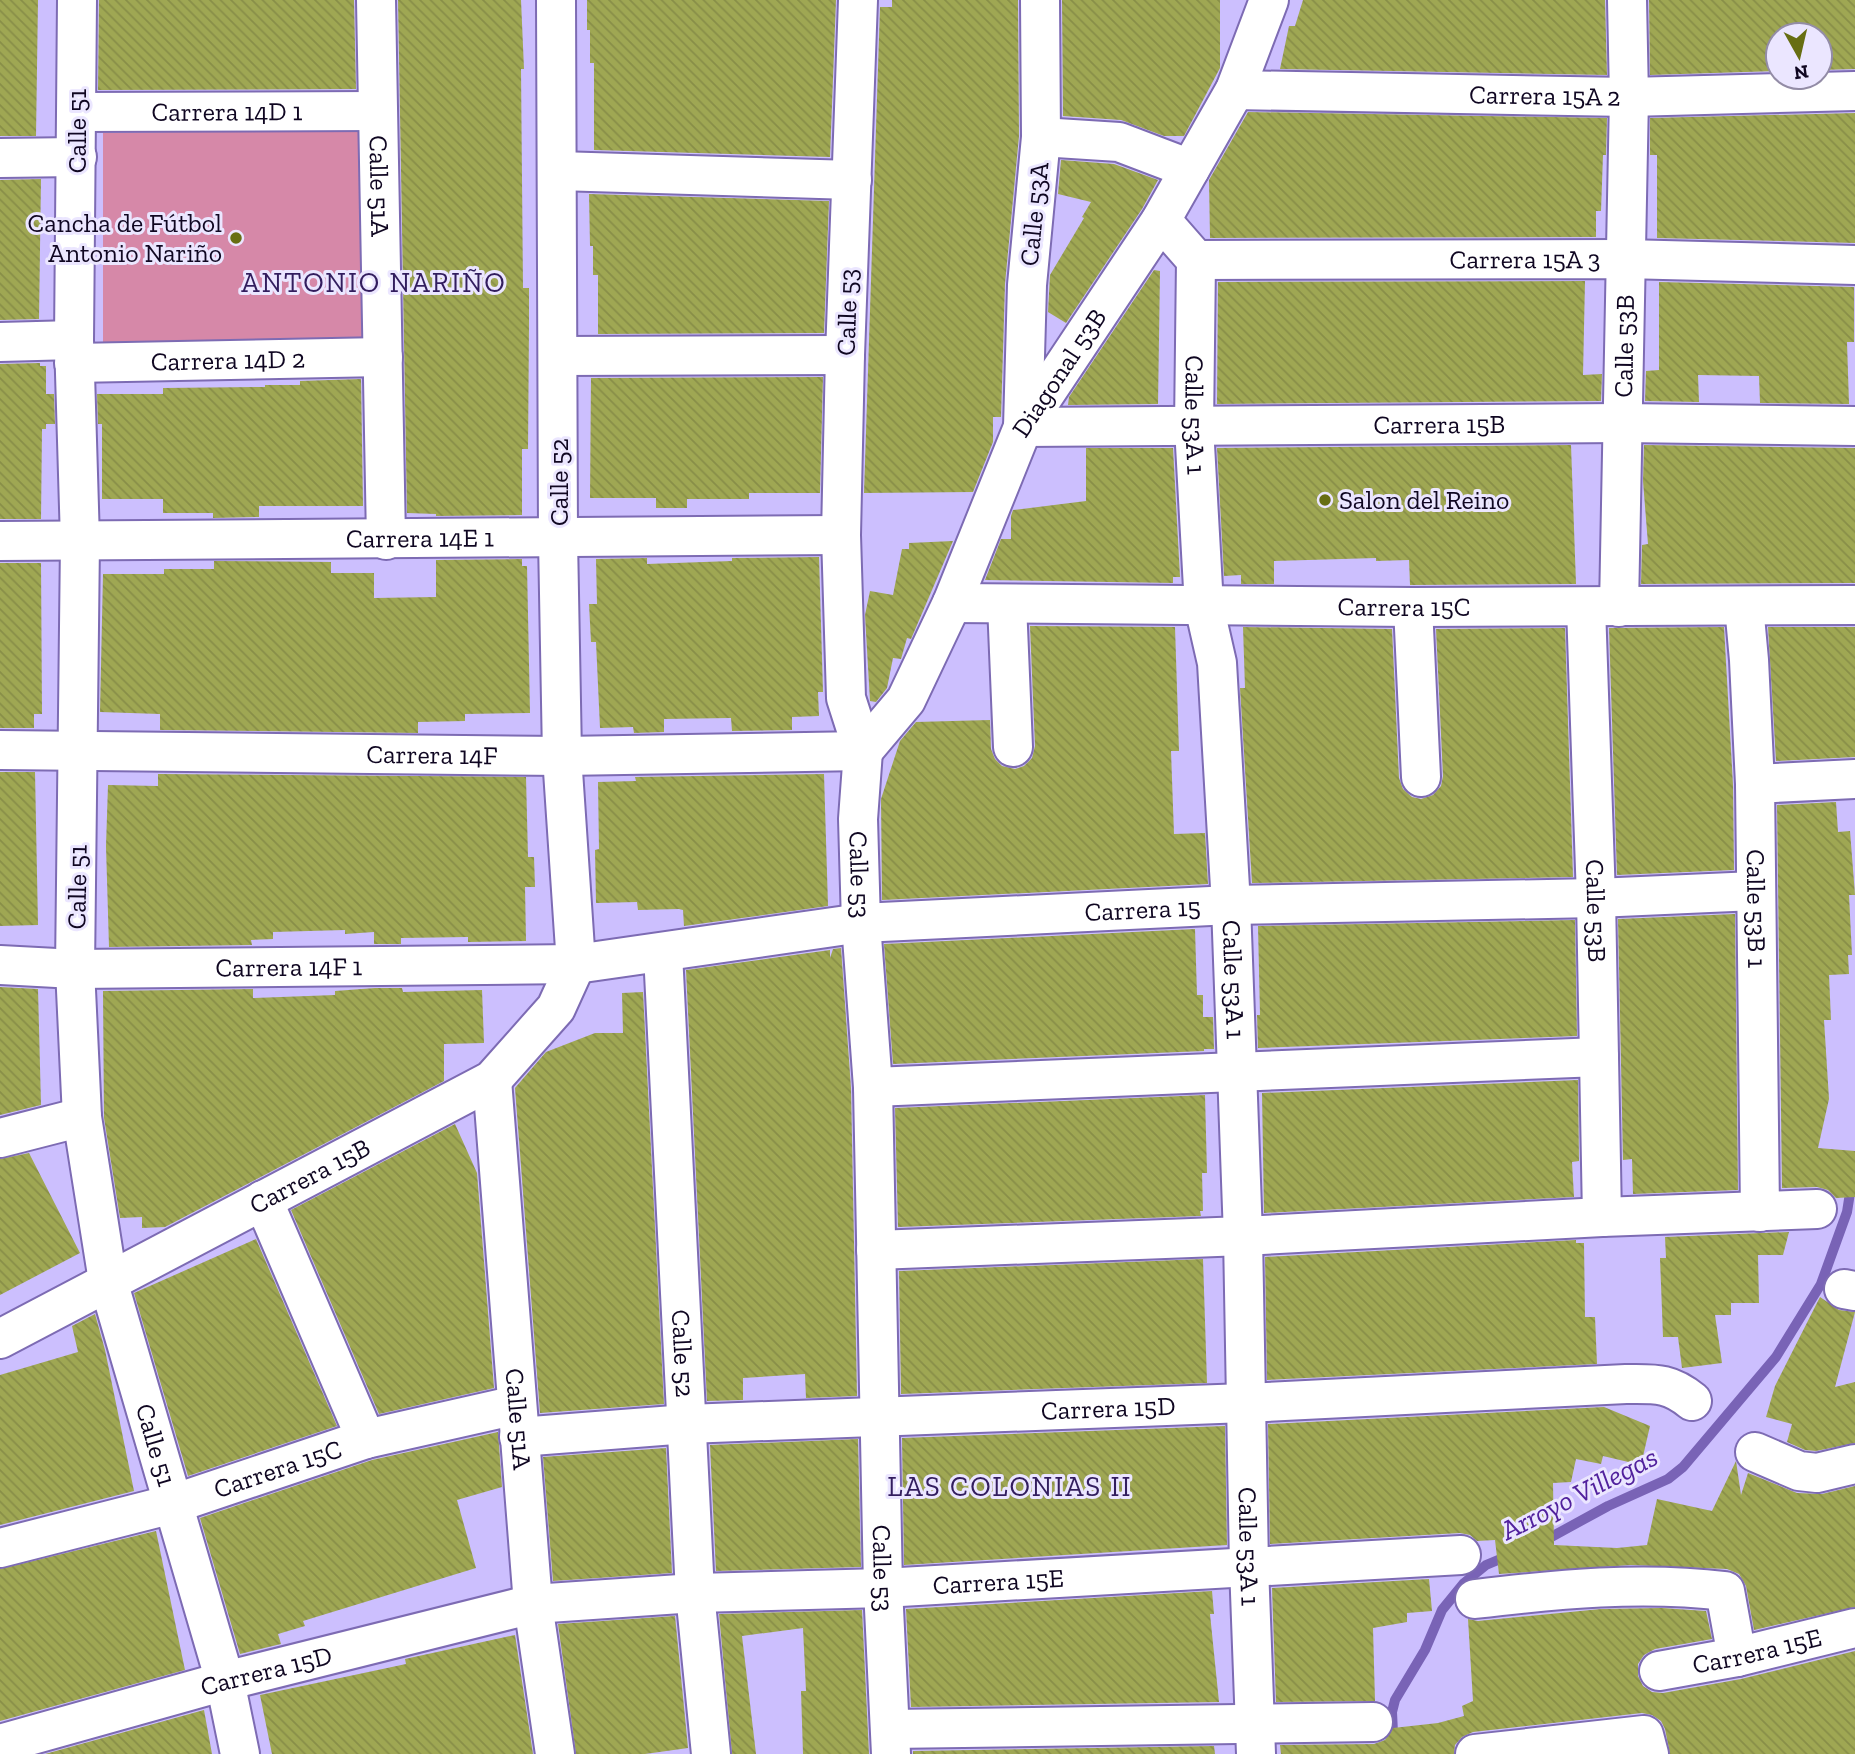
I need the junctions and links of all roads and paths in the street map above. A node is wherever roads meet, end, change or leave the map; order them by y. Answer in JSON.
{"nodes":[{"id":1,"x":78,"y":0,"type":"edge"},
{"id":2,"x":376,"y":0,"type":"edge"},
{"id":3,"x":556,"y":0,"type":"edge"},
{"id":4,"x":858,"y":0,"type":"edge"},
{"id":5,"x":1040,"y":0,"type":"edge"},
{"id":6,"x":1269,"y":0,"type":"edge"},
{"id":7,"x":1627,"y":0,"type":"edge"},
{"id":8,"x":1235,"y":90,"type":"junction"},
{"id":9,"x":1855,"y":92,"type":"edge"},
{"id":10,"x":1629,"y":97,"type":"junction"},
{"id":11,"x":378,"y":111,"type":"junction"},
{"id":12,"x":77,"y":112,"type":"junction"},
{"id":13,"x":1041,"y":138,"type":"junction"},
{"id":14,"x":77,"y":157,"type":"junction"},
{"id":15,"x":0,"y":158,"type":"edge"},
{"id":16,"x":1191,"y":169,"type":"junction"},
{"id":17,"x":558,"y":171,"type":"junction"},
{"id":18,"x":852,"y":180,"type":"junction"},
{"id":19,"x":1161,"y":220,"type":"junction"},
{"id":20,"x":1625,"y":259,"type":"junction"},
{"id":21,"x":1196,"y":260,"type":"junction"},
{"id":22,"x":1855,"y":265,"type":"edge"},
{"id":23,"x":0,"y":342,"type":"edge"},
{"id":24,"x":74,"y":351,"type":"junction"},
{"id":25,"x":845,"y":355,"type":"junction"},
{"id":26,"x":559,"y":356,"type":"junction"},
{"id":27,"x":383,"y":357,"type":"junction"},
{"id":28,"x":1622,"y":423,"type":"junction"},
{"id":29,"x":1855,"y":426,"type":"edge"},
{"id":30,"x":1023,"y":427,"type":"junction"},
{"id":31,"x":1194,"y":427,"type":"junction"},
{"id":32,"x":841,"y":536,"type":"junction"},
{"id":33,"x":558,"y":539,"type":"junction"},
{"id":34,"x":386,"y":540,"type":"junction"},
{"id":35,"x":0,"y":541,"type":"edge"},
{"id":36,"x":80,"y":541,"type":"junction"},
{"id":37,"x":952,"y":603,"type":"junction"},
{"id":38,"x":1007,"y":604,"type":"junction"},
{"id":39,"x":1204,"y":606,"type":"junction"},
{"id":40,"x":1744,"y":606,"type":"junction"},
{"id":41,"x":1855,"y":606,"type":"edge"},
{"id":42,"x":1413,"y":607,"type":"junction"},
{"id":43,"x":1602,"y":607,"type":"junction"},
{"id":44,"x":1013,"y":747,"type":"dead end"},
{"id":45,"x":0,"y":750,"type":"edge"},
{"id":46,"x":79,"y":750,"type":"junction"},
{"id":47,"x":863,"y":751,"type":"junction"},
{"id":48,"x":562,"y":756,"type":"junction"},
{"id":49,"x":1421,"y":777,"type":"dead end"},
{"id":50,"x":1855,"y":779,"type":"edge"},
{"id":51,"x":1755,"y":784,"type":"junction"},
{"id":52,"x":1755,"y":891,"type":"junction"},
{"id":53,"x":1597,"y":898,"type":"junction"},
{"id":54,"x":1231,"y":905,"type":"junction"},
{"id":55,"x":861,"y":923,"type":"junction"},
{"id":56,"x":663,"y":953,"type":"junction"},
{"id":57,"x":576,"y":964,"type":"junction"},
{"id":58,"x":0,"y":965,"type":"edge"},
{"id":59,"x":75,"y":969,"type":"junction"},
{"id":60,"x":1599,"y":1057,"type":"junction"},
{"id":61,"x":1238,"y":1072,"type":"junction"},
{"id":62,"x":492,"y":1080,"type":"junction"},
{"id":63,"x":873,"y":1087,"type":"junction"},
{"id":64,"x":82,"y":1117,"type":"junction"},
{"id":65,"x":0,"y":1138,"type":"edge"},
{"id":66,"x":263,"y":1200,"type":"junction"},
{"id":67,"x":1817,"y":1209,"type":"dead end"},
{"id":68,"x":1760,"y":1212,"type":"junction"},
{"id":69,"x":1602,"y":1217,"type":"junction"},
{"id":70,"x":1243,"y":1236,"type":"junction"},
{"id":71,"x":876,"y":1250,"type":"junction"},
{"id":72,"x":108,"y":1281,"type":"junction"},
{"id":73,"x":0,"y":1339,"type":"edge"},
{"id":74,"x":1692,"y":1401,"type":"dead end"},
{"id":75,"x":1245,"y":1403,"type":"junction"},
{"id":76,"x":880,"y":1418,"type":"junction"},
{"id":77,"x":518,"y":1421,"type":"junction"},
{"id":78,"x":687,"y":1424,"type":"junction"},
{"id":79,"x":366,"y":1439,"type":"junction"},
{"id":80,"x":1755,"y":1452,"type":"dead end"},
{"id":81,"x":1855,"y":1464,"type":"edge"},
{"id":82,"x":173,"y":1504,"type":"junction"},
{"id":83,"x":0,"y":1548,"type":"edge"},
{"id":84,"x":1461,"y":1555,"type":"dead end"},
{"id":85,"x":1249,"y":1566,"type":"junction"},
{"id":86,"x":883,"y":1588,"type":"junction"},
{"id":87,"x":695,"y":1593,"type":"junction"},
{"id":88,"x":1475,"y":1599,"type":"dead end"},
{"id":89,"x":533,"y":1604,"type":"junction"},
{"id":90,"x":1855,"y":1628,"type":"edge"},
{"id":91,"x":1737,"y":1657,"type":"junction"},
{"id":92,"x":1659,"y":1671,"type":"dead end"},
{"id":93,"x":225,"y":1681,"type":"junction"},
{"id":94,"x":1373,"y":1722,"type":"dead end"},
{"id":95,"x":1255,"y":1738,"type":"edge"},
{"id":96,"x":890,"y":1741,"type":"edge"},
{"id":97,"x":0,"y":1744,"type":"edge"},
{"id":98,"x":1646,"y":1745,"type":"edge"},
{"id":99,"x":240,"y":1754,"type":"edge"},
{"id":100,"x":555,"y":1754,"type":"edge"},
{"id":101,"x":711,"y":1754,"type":"edge"},
{"id":102,"x":1475,"y":1754,"type":"edge"}],
"edges":[{"from":1,"to":12,"type":"street","name":"Calle 51"},
{"from":2,"to":11,"type":"street","name":"Calle 51A"},
{"from":3,"to":17,"type":"street","name":"Calle 52"},
{"from":4,"to":18,"type":"street","name":"Calle 53"},
{"from":5,"to":13,"type":"street","name":"Calle 53A"},
{"from":6,"to":8,"type":"street","name":"Diagonal 53B"},
{"from":7,"to":10,"type":"street","name":"Calle 53B"},
{"from":8,"to":10,"type":"street","name":"Carrera 15A 2"},
{"from":8,"to":16,"type":"street","name":"Diagonal 53B"},
{"from":9,"to":10,"type":"street","name":"Carrera 15A 2"},
{"from":10,"to":20,"type":"street","name":"Calle 53B"},
{"from":11,"to":12,"type":"street","name":"Carrera 14D 1"},
{"from":11,"to":27,"type":"street","name":"Calle 51A"},
{"from":12,"to":14,"type":"street","name":"Calle 51"},
{"from":13,"to":16,"type":"street"},
{"from":13,"to":30,"type":"street","name":"Calle 53A"},
{"from":14,"to":15,"type":"street"},
{"from":14,"to":24,"type":"street","name":"Calle 51"},
{"from":16,"to":19,"type":"street","name":"Diagonal 53B"},
{"from":17,"to":18,"type":"street"},
{"from":17,"to":26,"type":"street","name":"Calle 52"},
{"from":18,"to":25,"type":"street","name":"Calle 53"},
{"from":19,"to":21,"type":"street"},
{"from":19,"to":30,"type":"street","name":"Diagonal 53B"},
{"from":20,"to":21,"type":"street","name":"Carrera 15A 3"},
{"from":20,"to":22,"type":"street","name":"Carrera 15A 3"},
{"from":20,"to":28,"type":"street","name":"Calle 53B"},
{"from":21,"to":31,"type":"street","name":"Calle 53A 1"},
{"from":23,"to":24,"type":"street","name":"Carrera 14D 2"},
{"from":24,"to":27,"type":"street","name":"Carrera 14D 2"},
{"from":24,"to":36,"type":"street","name":"Calle 51"},
{"from":25,"to":26,"type":"street"},
{"from":25,"to":32,"type":"street","name":"Calle 53"},
{"from":26,"to":33,"type":"street","name":"Calle 52"},
{"from":27,"to":34,"type":"street","name":"Calle 51A"},
{"from":28,"to":29,"type":"street","name":"Carrera 15B"},
{"from":28,"to":31,"type":"street","name":"Carrera 15B"},
{"from":28,"to":43,"type":"street","name":"Calle 53B"},
{"from":30,"to":31,"type":"street","name":"Carrera 15B"},
{"from":30,"to":37,"type":"street","name":"Diagonal 53B"},
{"from":31,"to":39,"type":"street","name":"Calle 53A 1"},
{"from":32,"to":33,"type":"street","name":"Carrera 14E 1"},
{"from":32,"to":47,"type":"street","name":"Calle 53"},
{"from":33,"to":34,"type":"street","name":"Carrera 14E 1"},
{"from":33,"to":48,"type":"street","name":"Calle 52"},
{"from":34,"to":36,"type":"street","name":"Carrera 14E 1"},
{"from":35,"to":36,"type":"street","name":"Carrera 14E 1"},
{"from":36,"to":46,"type":"street","name":"Calle 51"},
{"from":37,"to":38,"type":"street","name":"Carrera 15C"},
{"from":37,"to":47,"type":"street","name":"Diagonal 53B"},
{"from":38,"to":39,"type":"street","name":"Carrera 15C"},
{"from":38,"to":44,"type":"street"},
{"from":39,"to":42,"type":"street","name":"Carrera 15C"},
{"from":39,"to":54,"type":"street","name":"Calle 53A 1"},
{"from":40,"to":41,"type":"street","name":"Carrera 15C"},
{"from":40,"to":43,"type":"street","name":"Carrera 15C"},
{"from":40,"to":51,"type":"street","name":"Calle 53B 1"},
{"from":42,"to":43,"type":"street","name":"Carrera 15C"},
{"from":42,"to":49,"type":"street"},
{"from":43,"to":53,"type":"street","name":"Calle 53B"},
{"from":45,"to":46,"type":"street","name":"Carrera 14F"},
{"from":46,"to":48,"type":"street","name":"Carrera 14F"},
{"from":46,"to":59,"type":"street","name":"Calle 51"},
{"from":47,"to":48,"type":"street","name":"Carrera 14F"},
{"from":47,"to":55,"type":"street","name":"Calle 53"},
{"from":48,"to":57,"type":"street","name":"Calle 52"},
{"from":50,"to":51,"type":"street"},
{"from":51,"to":52,"type":"street","name":"Calle 53B 1"},
{"from":52,"to":53,"type":"street","name":"Carrera 15"},
{"from":52,"to":68,"type":"street","name":"Calle 53B 1"},
{"from":53,"to":54,"type":"street","name":"Carrera 15"},
{"from":53,"to":60,"type":"street","name":"Calle 53B"},
{"from":54,"to":55,"type":"street","name":"Carrera 15"},
{"from":54,"to":61,"type":"street","name":"Calle 53A 1"},
{"from":55,"to":56,"type":"street","name":"Carrera 15"},
{"from":55,"to":63,"type":"street","name":"Calle 53"},
{"from":56,"to":57,"type":"street","name":"Carrera 15"},
{"from":56,"to":78,"type":"street","name":"Calle 52"},
{"from":57,"to":59,"type":"street","name":"Carrera 14F 1"},
{"from":57,"to":62,"type":"street","name":"Carrera 15B"},
{"from":58,"to":59,"type":"street","name":"Carrera 14F 1"},
{"from":59,"to":64,"type":"street","name":"Calle 51"},
{"from":60,"to":61,"type":"street"},
{"from":60,"to":69,"type":"street","name":"Calle 53B"},
{"from":61,"to":63,"type":"street"},
{"from":61,"to":70,"type":"street","name":"Calle 53A 1"},
{"from":62,"to":66,"type":"street","name":"Carrera 15B"},
{"from":62,"to":77,"type":"street","name":"Calle 51A"},
{"from":63,"to":71,"type":"street","name":"Calle 53"},
{"from":64,"to":65,"type":"street"},
{"from":64,"to":72,"type":"street","name":"Calle 51"},
{"from":66,"to":72,"type":"street","name":"Carrera 15B"},
{"from":66,"to":79,"type":"street"},
{"from":67,"to":68,"type":"street"},
{"from":68,"to":69,"type":"street"},
{"from":69,"to":70,"type":"street"},
{"from":70,"to":71,"type":"street"},
{"from":70,"to":75,"type":"street","name":"Calle 53A 1"},
{"from":71,"to":76,"type":"street","name":"Calle 53"},
{"from":72,"to":73,"type":"street","name":"Carrera 15B"},
{"from":72,"to":82,"type":"street","name":"Calle 51"},
{"from":74,"to":75,"type":"street","name":"Carrera 15D"},
{"from":75,"to":76,"type":"street","name":"Carrera 15D"},
{"from":75,"to":85,"type":"street","name":"Calle 53A 1"},
{"from":76,"to":78,"type":"street","name":"Carrera 15D"},
{"from":76,"to":86,"type":"street","name":"Calle 53"},
{"from":77,"to":78,"type":"street","name":"Carrera 15D"},
{"from":77,"to":79,"type":"street","name":"Carrera 15C"},
{"from":77,"to":89,"type":"street","name":"Calle 51A"},
{"from":78,"to":87,"type":"street","name":"Calle 52"},
{"from":79,"to":82,"type":"street","name":"Carrera 15C"},
{"from":80,"to":81,"type":"street"},
{"from":82,"to":83,"type":"street","name":"Carrera 15C"},
{"from":82,"to":93,"type":"street","name":"Calle 51"},
{"from":84,"to":85,"type":"street","name":"Carrera 15E"},
{"from":85,"to":86,"type":"street","name":"Carrera 15E"},
{"from":85,"to":95,"type":"street","name":"Calle 53A 1"},
{"from":86,"to":87,"type":"street","name":"Carrera 15E"},
{"from":86,"to":96,"type":"street","name":"Calle 53"},
{"from":87,"to":89,"type":"street","name":"Carrera 15E"},
{"from":87,"to":101,"type":"street","name":"Calle 52"},
{"from":88,"to":91,"type":"street"},
{"from":89,"to":93,"type":"street","name":"Carrera 15D"},
{"from":89,"to":100,"type":"street","name":"Calle 51A"},
{"from":90,"to":91,"type":"street","name":"Carrera 15E"},
{"from":91,"to":92,"type":"street","name":"Carrera 15E"},
{"from":93,"to":97,"type":"street","name":"Carrera 15D"},
{"from":93,"to":99,"type":"street","name":"Calle 51"},
{"from":94,"to":95,"type":"street"},
{"from":95,"to":96,"type":"street"},
{"from":98,"to":102,"type":"street"}]}
